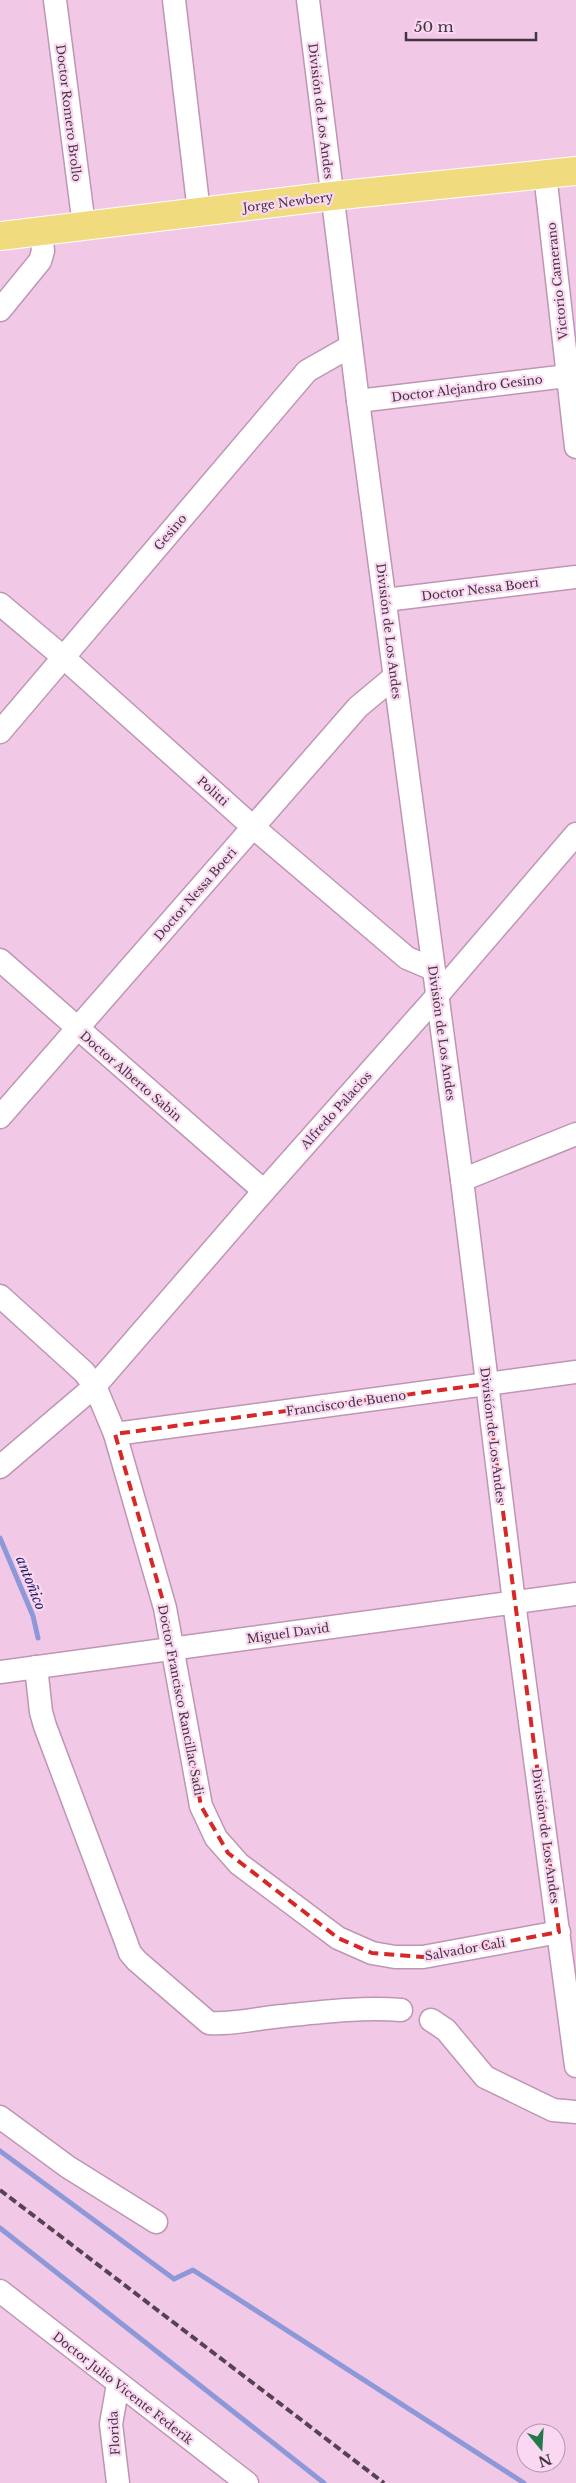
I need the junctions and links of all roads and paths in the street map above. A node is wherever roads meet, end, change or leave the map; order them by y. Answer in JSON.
{"nodes":[{"id":1,"x":55,"y":0,"type":"edge"},
{"id":2,"x":174,"y":0,"type":"edge"},
{"id":3,"x":308,"y":0,"type":"edge"},
{"id":4,"x":576,"y":171,"type":"edge"},
{"id":5,"x":545,"y":174,"type":"junction"},
{"id":6,"x":332,"y":196,"type":"junction"},
{"id":7,"x":199,"y":212,"type":"junction"},
{"id":8,"x":84,"y":226,"type":"junction"},
{"id":9,"x":41,"y":231,"type":"junction"},
{"id":10,"x":0,"y":236,"type":"edge"},
{"id":11,"x":0,"y":310,"type":"edge"},
{"id":12,"x":351,"y":346,"type":"junction"},
{"id":13,"x":572,"y":375,"type":"edge"},
{"id":14,"x":358,"y":401,"type":"junction"},
{"id":15,"x":576,"y":447,"type":"edge"},
{"id":16,"x":576,"y":577,"type":"edge"},
{"id":17,"x":385,"y":600,"type":"junction"},
{"id":18,"x":0,"y":604,"type":"edge"},
{"id":19,"x":63,"y":657,"type":"junction"},
{"id":20,"x":394,"y":677,"type":"junction"},
{"id":21,"x":0,"y":732,"type":"edge"},
{"id":22,"x":253,"y":827,"type":"junction"},
{"id":23,"x":576,"y":834,"type":"edge"},
{"id":24,"x":0,"y":960,"type":"edge"},
{"id":25,"x":433,"y":969,"type":"junction"},
{"id":26,"x":437,"y":996,"type":"junction"},
{"id":27,"x":78,"y":1030,"type":"junction"},
{"id":28,"x":0,"y":1117,"type":"edge"},
{"id":29,"x":576,"y":1134,"type":"edge"},
{"id":30,"x":462,"y":1180,"type":"junction"},
{"id":31,"x":264,"y":1191,"type":"junction"},
{"id":32,"x":0,"y":1296,"type":"edge"},
{"id":33,"x":576,"y":1372,"type":"edge"},
{"id":34,"x":486,"y":1384,"type":"junction"},
{"id":35,"x":96,"y":1386,"type":"junction"},
{"id":36,"x":115,"y":1434,"type":"junction"},
{"id":37,"x":0,"y":1467,"type":"edge"},
{"id":38,"x":576,"y":1594,"type":"edge"},
{"id":39,"x":514,"y":1602,"type":"junction"},
{"id":40,"x":174,"y":1648,"type":"junction"},
{"id":41,"x":36,"y":1667,"type":"junction"},
{"id":42,"x":0,"y":1672,"type":"edge"},
{"id":43,"x":565,"y":1941,"type":"edge"},
{"id":44,"x":372,"y":1953,"type":"joint"},
{"id":45,"x":401,"y":2010,"type":"dead end"},
{"id":46,"x":431,"y":2020,"type":"dead end"},
{"id":47,"x":576,"y":2066,"type":"edge"},
{"id":48,"x":576,"y":2112,"type":"edge"},
{"id":49,"x":0,"y":2118,"type":"edge"},
{"id":50,"x":156,"y":2222,"type":"dead end"},
{"id":51,"x":0,"y":2291,"type":"edge"},
{"id":52,"x":118,"y":2384,"type":"junction"},
{"id":53,"x":118,"y":2483,"type":"edge"},
{"id":54,"x":247,"y":2483,"type":"edge"}],
"edges":[{"from":1,"to":8,"type":"street","name":"Doctor Romero Brollo"},
{"from":2,"to":7,"type":"street"},
{"from":3,"to":6,"type":"street","name":"División de Los Andes"},
{"from":4,"to":5,"type":"main road","name":"Jorge Newbery"},
{"from":5,"to":6,"type":"main road","name":"Jorge Newbery"},
{"from":5,"to":13,"type":"street","name":"Victorio Camerano"},
{"from":6,"to":7,"type":"main road","name":"Jorge Newbery"},
{"from":6,"to":12,"type":"street","name":"División de Los Andes"},
{"from":7,"to":8,"type":"main road","name":"Jorge Newbery"},
{"from":8,"to":9,"type":"main road","name":"Jorge Newbery"},
{"from":9,"to":10,"type":"main road","name":"Jorge Newbery"},
{"from":9,"to":11,"type":"street"},
{"from":12,"to":14,"type":"street","name":"División de Los Andes"},
{"from":12,"to":19,"type":"street","name":"Gesino"},
{"from":13,"to":14,"type":"street","name":"Doctor Alejandro Gesino"},
{"from":13,"to":15,"type":"street","name":"Victorio Camerano"},
{"from":14,"to":17,"type":"street","name":"División de Los Andes"},
{"from":16,"to":17,"type":"street","name":"Doctor Nessa Boeri"},
{"from":17,"to":20,"type":"street","name":"División de Los Andes"},
{"from":18,"to":19,"type":"street","name":"Politti"},
{"from":19,"to":21,"type":"street","name":"Gesino"},
{"from":19,"to":22,"type":"street","name":"Politti"},
{"from":20,"to":22,"type":"street","name":"Doctor Nessa Boeri"},
{"from":20,"to":25,"type":"street","name":"División de Los Andes"},
{"from":22,"to":25,"type":"street","name":"Politti"},
{"from":22,"to":27,"type":"street","name":"Doctor Nessa Boeri"},
{"from":23,"to":26,"type":"street","name":"Alfredo Palacios"},
{"from":24,"to":27,"type":"street","name":"Doctor Alberto Sabin"},
{"from":25,"to":26,"type":"street","name":"División de Los Andes"},
{"from":26,"to":30,"type":"street","name":"División de Los Andes"},
{"from":26,"to":31,"type":"street","name":"Alfredo Palacios"},
{"from":27,"to":28,"type":"street","name":"Doctor Nessa Boeri"},
{"from":27,"to":31,"type":"street","name":"Doctor Alberto Sabin"},
{"from":29,"to":30,"type":"street"},
{"from":30,"to":34,"type":"street","name":"División de Los Andes"},
{"from":31,"to":35,"type":"street","name":"Alfredo Palacios"},
{"from":32,"to":35,"type":"street","name":"Doctor Francisco Rancillac Sadi"},
{"from":33,"to":34,"type":"street","name":"Francisco de Bueno"},
{"from":34,"to":36,"type":"street","name":"Francisco de Bueno"},
{"from":34,"to":39,"type":"street","name":"División de Los Andes"},
{"from":35,"to":36,"type":"street","name":"Doctor Francisco Rancillac Sadi"},
{"from":35,"to":37,"type":"street","name":"Alfredo Palacios"},
{"from":36,"to":40,"type":"street","name":"Doctor Francisco Rancillac Sadi"},
{"from":38,"to":39,"type":"street","name":"Miguel David"},
{"from":39,"to":40,"type":"street","name":"Miguel David"},
{"from":39,"to":43,"type":"street","name":"División de Los Andes"},
{"from":40,"to":41,"type":"street","name":"Miguel David"},
{"from":40,"to":44,"type":"street","name":"Doctor Francisco Rancillac Sadi"},
{"from":41,"to":42,"type":"street","name":"Miguel David"},
{"from":41,"to":45,"type":"street"},
{"from":43,"to":44,"type":"street","name":"Salvador Cali"},
{"from":43,"to":47,"type":"street","name":"División de Los Andes"},
{"from":46,"to":48,"type":"street"},
{"from":49,"to":50,"type":"street"},
{"from":51,"to":52,"type":"street","name":"Doctor Julio Vicente Federik"},
{"from":52,"to":53,"type":"street","name":"Florida"},
{"from":52,"to":54,"type":"street","name":"Doctor Julio Vicente Federik"}]}
